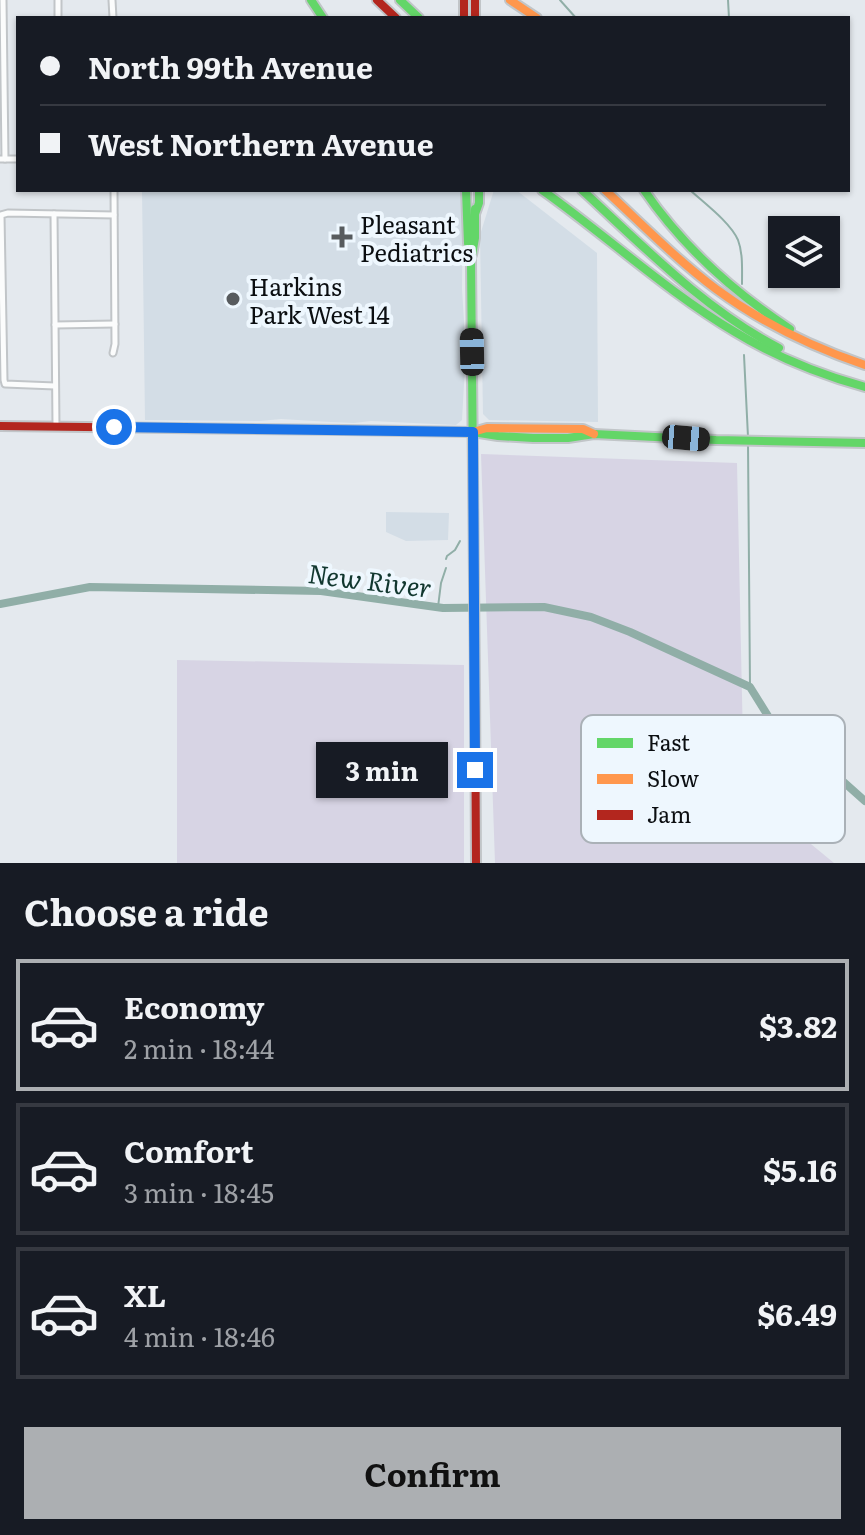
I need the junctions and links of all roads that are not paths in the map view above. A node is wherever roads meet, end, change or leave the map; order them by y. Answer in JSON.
{"nodes":[{"id":1,"x":3,"y":0,"type":"edge"},
{"id":2,"x":377,"y":0,"type":"edge"},
{"id":3,"x":400,"y":0,"type":"edge"},
{"id":4,"x":510,"y":0,"type":"edge"},
{"id":5,"x":394,"y":16,"type":"edge"},
{"id":6,"x":417,"y":16,"type":"edge"},
{"id":7,"x":534,"y":16,"type":"edge"},
{"id":8,"x":2,"y":159,"type":"edge"},
{"id":9,"x":114,"y":192,"type":"edge"},
{"id":10,"x":466,"y":192,"type":"edge"},
{"id":11,"x":477,"y":192,"type":"edge"},
{"id":12,"x":545,"y":192,"type":"edge"},
{"id":13,"x":584,"y":192,"type":"edge"},
{"id":14,"x":607,"y":192,"type":"edge"},
{"id":15,"x":646,"y":192,"type":"edge"},
{"id":16,"x":54,"y":214,"type":"junction"},
{"id":17,"x":1,"y":215,"type":"edge"},
{"id":18,"x":114,"y":215,"type":"junction"},
{"id":19,"x":471,"y":260,"type":"junction"},
{"id":20,"x":115,"y":324,"type":"junction"},
{"id":21,"x":55,"y":325,"type":"junction"},
{"id":22,"x":113,"y":353,"type":"dead end"},
{"id":23,"x":844,"y":358,"type":"junction"},
{"id":24,"x":865,"y":365,"type":"edge"},
{"id":25,"x":865,"y":385,"type":"edge"},
{"id":26,"x":55,"y":386,"type":"junction"},
{"id":27,"x":0,"y":426,"type":"edge"},
{"id":28,"x":56,"y":426,"type":"junction"},
{"id":29,"x":473,"y":432,"type":"junction"},
{"id":30,"x":865,"y":443,"type":"edge"},
{"id":31,"x":476,"y":863,"type":"edge"}],
"edges":[{"from":1,"to":8,"type":"street"},
{"from":2,"to":5,"type":"main road"},
{"from":3,"to":6,"type":"main road"},
{"from":4,"to":7,"type":"main road"},
{"from":9,"to":18,"type":"street"},
{"from":10,"to":19,"type":"main road"},
{"from":11,"to":19,"type":"main road"},
{"from":12,"to":25,"type":"main road"},
{"from":13,"to":25,"type":"main road"},
{"from":14,"to":23,"type":"main road"},
{"from":15,"to":23,"type":"main road"},
{"from":16,"to":17,"type":"street"},
{"from":16,"to":18,"type":"street"},
{"from":16,"to":21,"type":"street"},
{"from":17,"to":26,"type":"street"},
{"from":18,"to":20,"type":"street"},
{"from":19,"to":29,"type":"main road"},
{"from":20,"to":21,"type":"street"},
{"from":20,"to":22,"type":"street"},
{"from":21,"to":26,"type":"street"},
{"from":23,"to":24,"type":"main road"},
{"from":26,"to":28,"type":"street"},
{"from":27,"to":28,"type":"main road"},
{"from":28,"to":29,"type":"main road"},
{"from":29,"to":30,"type":"main road"},
{"from":29,"to":31,"type":"main road"}]}
